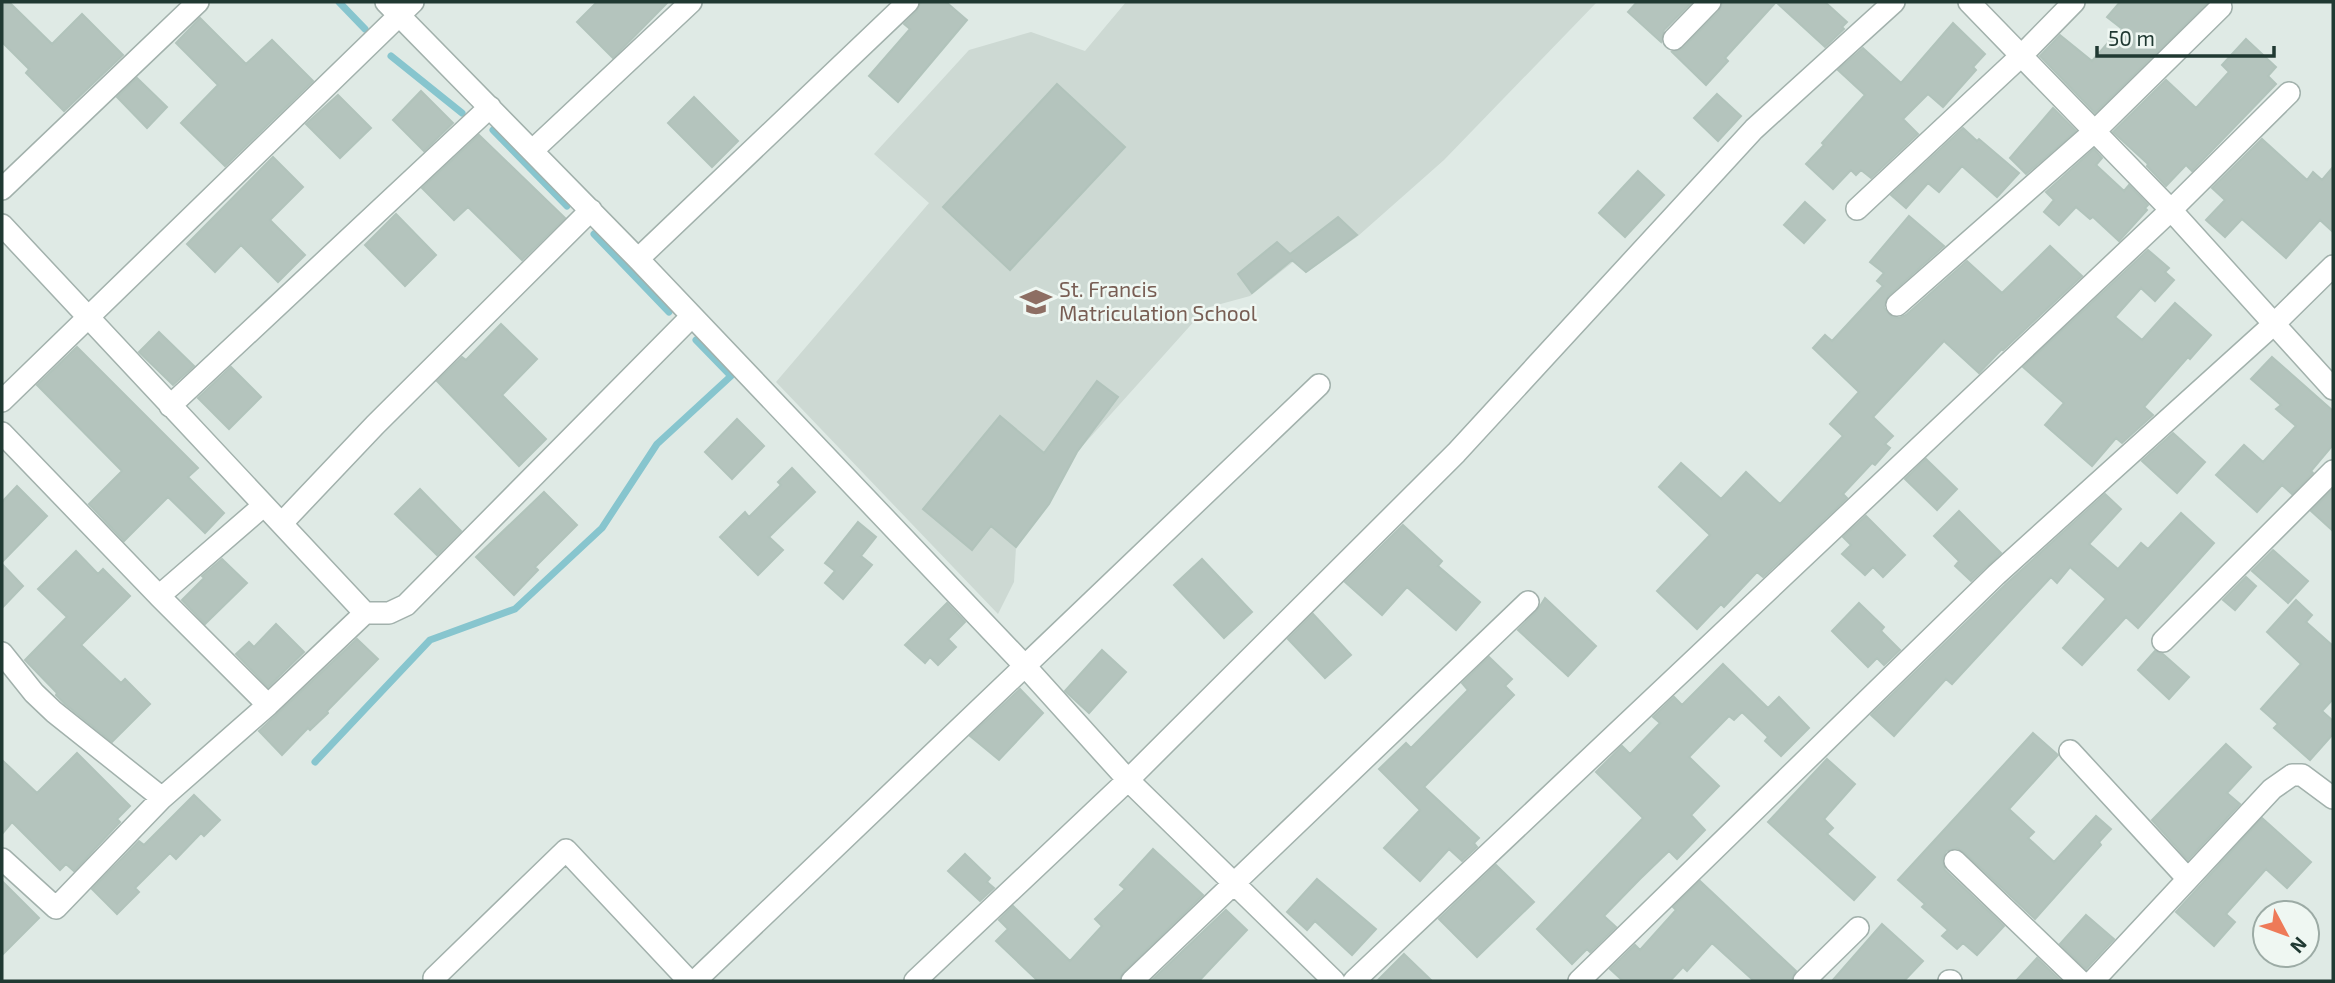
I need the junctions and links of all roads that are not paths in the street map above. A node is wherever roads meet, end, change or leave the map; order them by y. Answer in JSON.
{"nodes":[{"id":1,"x":198,"y":2,"type":"edge"},
{"id":2,"x":691,"y":2,"type":"edge"},
{"id":3,"x":908,"y":2,"type":"edge"},
{"id":4,"x":1710,"y":2,"type":"edge"},
{"id":5,"x":1894,"y":2,"type":"edge"},
{"id":6,"x":1969,"y":2,"type":"edge"},
{"id":7,"x":2074,"y":2,"type":"edge"},
{"id":8,"x":399,"y":6,"type":"edge"},
{"id":9,"x":2221,"y":7,"type":"dead end"},
{"id":10,"x":1674,"y":39,"type":"dead end"},
{"id":11,"x":2022,"y":55,"type":"junction"},
{"id":12,"x":2290,"y":93,"type":"dead end"},
{"id":13,"x":490,"y":107,"type":"junction"},
{"id":14,"x":2096,"y":130,"type":"junction"},
{"id":15,"x":533,"y":150,"type":"junction"},
{"id":16,"x":2,"y":189,"type":"edge"},
{"id":17,"x":1857,"y":209,"type":"dead end"},
{"id":18,"x":591,"y":210,"type":"junction"},
{"id":19,"x":2171,"y":210,"type":"junction"},
{"id":20,"x":2,"y":225,"type":"edge"},
{"id":21,"x":638,"y":259,"type":"junction"},
{"id":22,"x":2333,"y":266,"type":"edge"},
{"id":23,"x":1897,"y":305,"type":"dead end"},
{"id":24,"x":692,"y":316,"type":"junction"},
{"id":25,"x":88,"y":317,"type":"junction"},
{"id":26,"x":2275,"y":323,"type":"junction"},
{"id":27,"x":1319,"y":385,"type":"dead end"},
{"id":28,"x":2333,"y":389,"type":"edge"},
{"id":29,"x":2,"y":401,"type":"edge"},
{"id":30,"x":170,"y":406,"type":"junction"},
{"id":31,"x":2,"y":433,"type":"edge"},
{"id":32,"x":2333,"y":471,"type":"edge"},
{"id":33,"x":263,"y":506,"type":"junction"},
{"id":34,"x":282,"y":523,"type":"junction"},
{"id":35,"x":159,"y":596,"type":"junction"},
{"id":36,"x":1528,"y":602,"type":"dead end"},
{"id":37,"x":365,"y":613,"type":"junction"},
{"id":38,"x":2163,"y":641,"type":"dead end"},
{"id":39,"x":3,"y":657,"type":"edge"},
{"id":40,"x":1026,"y":666,"type":"junction"},
{"id":41,"x":268,"y":705,"type":"junction"},
{"id":42,"x":2070,"y":751,"type":"dead end"},
{"id":43,"x":1128,"y":779,"type":"junction"},
{"id":44,"x":162,"y":798,"type":"junction"},
{"id":45,"x":2333,"y":798,"type":"edge"},
{"id":46,"x":2,"y":859,"type":"edge"},
{"id":47,"x":1955,"y":861,"type":"dead end"},
{"id":48,"x":2188,"y":879,"type":"junction"},
{"id":49,"x":1233,"y":883,"type":"junction"},
{"id":50,"x":1858,"y":928,"type":"dead end"},
{"id":51,"x":434,"y":978,"type":"dead end"},
{"id":52,"x":689,"y":981,"type":"edge"},
{"id":53,"x":695,"y":981,"type":"edge"},
{"id":54,"x":915,"y":981,"type":"edge"},
{"id":55,"x":1132,"y":981,"type":"edge"},
{"id":56,"x":1334,"y":981,"type":"edge"},
{"id":57,"x":1354,"y":981,"type":"edge"},
{"id":58,"x":1579,"y":981,"type":"edge"},
{"id":59,"x":1804,"y":981,"type":"edge"},
{"id":60,"x":2080,"y":981,"type":"edge"},
{"id":61,"x":2093,"y":981,"type":"edge"}],
"edges":[{"from":1,"to":16,"type":"street"},
{"from":2,"to":15,"type":"street"},
{"from":3,"to":21,"type":"street"},
{"from":4,"to":10,"type":"street"},
{"from":5,"to":43,"type":"street"},
{"from":6,"to":11,"type":"street"},
{"from":7,"to":11,"type":"street"},
{"from":8,"to":13,"type":"street"},
{"from":8,"to":25,"type":"street"},
{"from":9,"to":14,"type":"street"},
{"from":11,"to":14,"type":"street"},
{"from":11,"to":17,"type":"street"},
{"from":12,"to":19,"type":"street"},
{"from":13,"to":15,"type":"street"},
{"from":13,"to":30,"type":"street"},
{"from":14,"to":19,"type":"street"},
{"from":14,"to":23,"type":"street"},
{"from":15,"to":18,"type":"street"},
{"from":18,"to":21,"type":"street"},
{"from":18,"to":34,"type":"street"},
{"from":19,"to":26,"type":"street"},
{"from":19,"to":57,"type":"street"},
{"from":20,"to":25,"type":"street"},
{"from":21,"to":24,"type":"street"},
{"from":22,"to":26,"type":"street"},
{"from":24,"to":37,"type":"street"},
{"from":24,"to":40,"type":"street"},
{"from":25,"to":29,"type":"street"},
{"from":25,"to":30,"type":"street"},
{"from":26,"to":28,"type":"street"},
{"from":26,"to":58,"type":"street"},
{"from":27,"to":40,"type":"street"},
{"from":30,"to":33,"type":"street"},
{"from":31,"to":35,"type":"street"},
{"from":32,"to":38,"type":"street"},
{"from":33,"to":34,"type":"street"},
{"from":33,"to":35,"type":"street"},
{"from":34,"to":37,"type":"street"},
{"from":35,"to":41,"type":"street"},
{"from":36,"to":49,"type":"street"},
{"from":37,"to":41,"type":"street"},
{"from":39,"to":44,"type":"street"},
{"from":40,"to":43,"type":"street"},
{"from":40,"to":53,"type":"street"},
{"from":41,"to":44,"type":"street"},
{"from":42,"to":48,"type":"street"},
{"from":43,"to":49,"type":"street"},
{"from":43,"to":54,"type":"street"},
{"from":44,"to":46,"type":"street"},
{"from":45,"to":48,"type":"street"},
{"from":47,"to":60,"type":"street"},
{"from":48,"to":61,"type":"street"},
{"from":49,"to":55,"type":"street"},
{"from":49,"to":56,"type":"street"},
{"from":50,"to":59,"type":"street"},
{"from":51,"to":52,"type":"street"}]}
